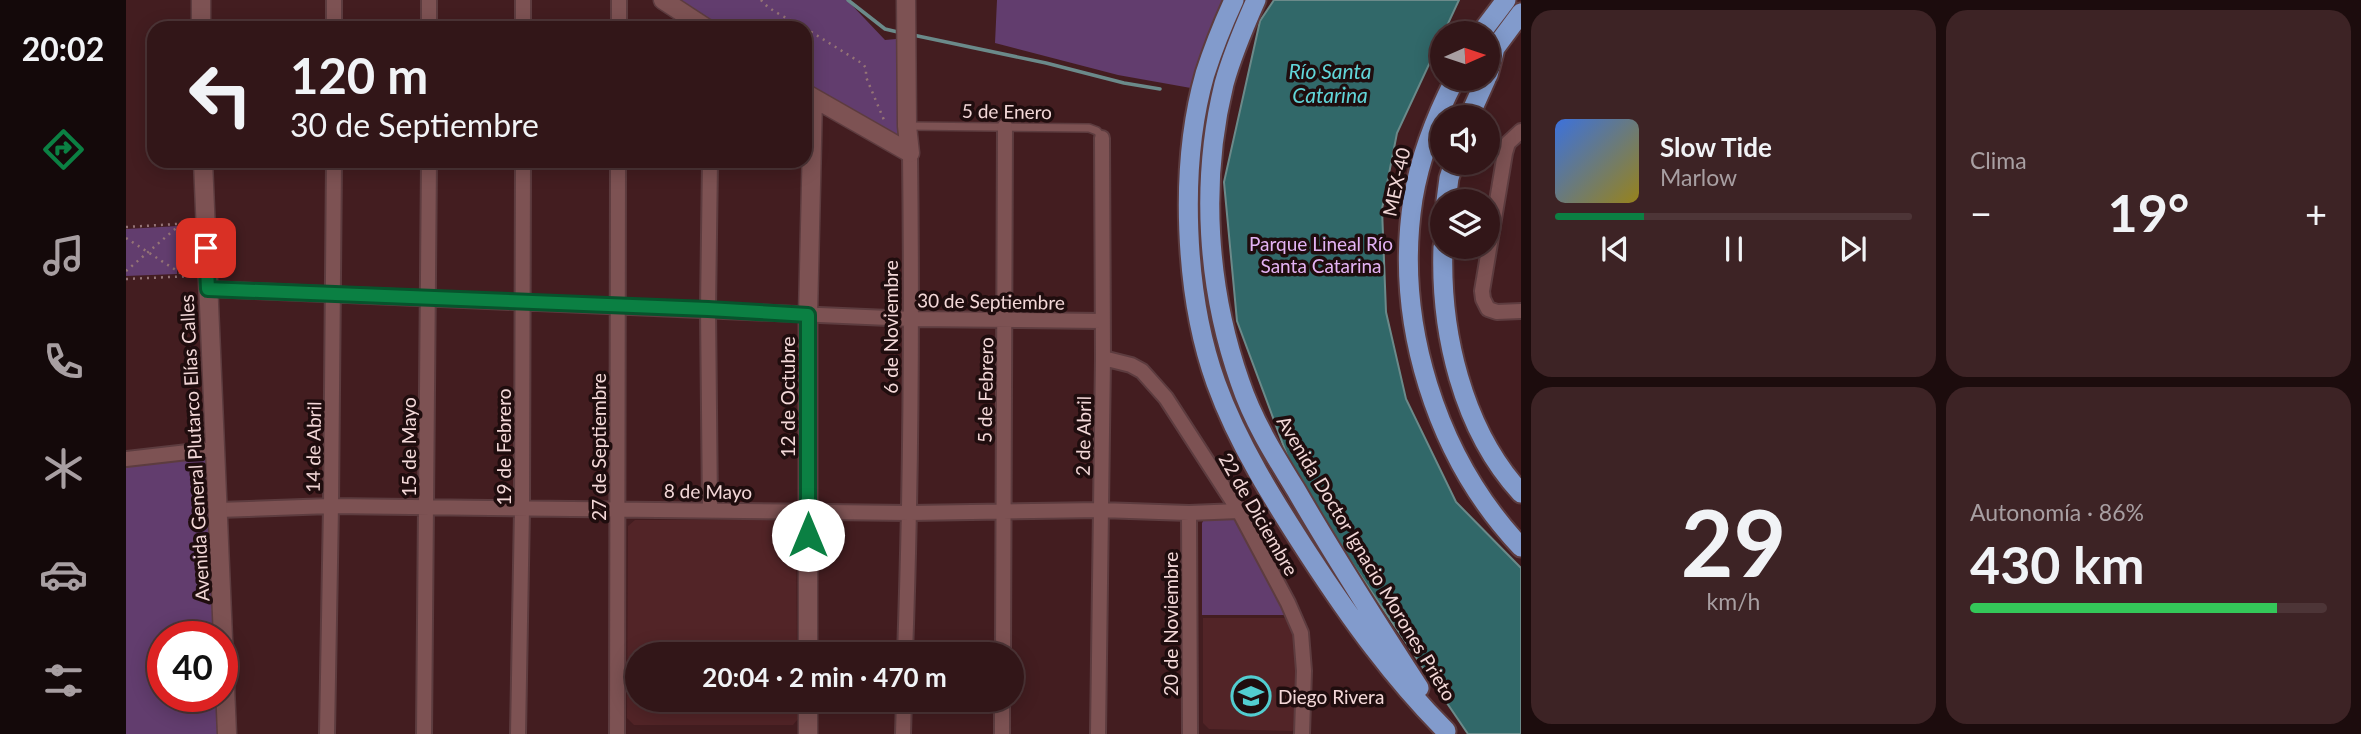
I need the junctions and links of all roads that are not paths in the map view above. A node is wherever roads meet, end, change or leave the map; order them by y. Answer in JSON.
{"nodes":[{"id":1,"x":201,"y":0,"type":"edge"},
{"id":2,"x":334,"y":0,"type":"edge"},
{"id":3,"x":429,"y":0,"type":"edge"},
{"id":4,"x":523,"y":0,"type":"edge"},
{"id":5,"x":619,"y":0,"type":"edge"},
{"id":6,"x":663,"y":0,"type":"edge"},
{"id":7,"x":906,"y":0,"type":"edge"},
{"id":8,"x":1234,"y":0,"type":"edge"},
{"id":9,"x":1256,"y":0,"type":"edge"},
{"id":10,"x":1506,"y":0,"type":"edge"},
{"id":11,"x":1521,"y":13,"type":"edge"},
{"id":12,"x":201,"y":21,"type":"edge"},
{"id":13,"x":334,"y":21,"type":"edge"},
{"id":14,"x":429,"y":21,"type":"edge"},
{"id":15,"x":523,"y":21,"type":"edge"},
{"id":16,"x":619,"y":21,"type":"edge"},
{"id":17,"x":695,"y":21,"type":"edge"},
{"id":18,"x":1490,"y":21,"type":"edge"},
{"id":19,"x":1500,"y":40,"type":"edge"},
{"id":20,"x":1450,"y":91,"type":"edge"},
{"id":21,"x":812,"y":98,"type":"edge"},
{"id":22,"x":1005,"y":126,"type":"junction"},
{"id":23,"x":907,"y":127,"type":"junction"},
{"id":24,"x":1520,"y":131,"type":"edge"},
{"id":25,"x":1102,"y":138,"type":"joint"},
{"id":26,"x":910,"y":153,"type":"junction"},
{"id":27,"x":203,"y":168,"type":"edge"},
{"id":28,"x":334,"y":168,"type":"edge"},
{"id":29,"x":429,"y":168,"type":"edge"},
{"id":30,"x":523,"y":168,"type":"edge"},
{"id":31,"x":618,"y":168,"type":"edge"},
{"id":32,"x":710,"y":168,"type":"edge"},
{"id":33,"x":809,"y":168,"type":"edge"},
{"id":34,"x":1443,"y":259,"type":"edge"},
{"id":35,"x":208,"y":282,"type":"junction"},
{"id":36,"x":334,"y":294,"type":"junction"},
{"id":37,"x":428,"y":298,"type":"junction"},
{"id":38,"x":523,"y":302,"type":"junction"},
{"id":39,"x":618,"y":306,"type":"junction"},
{"id":40,"x":708,"y":309,"type":"junction"},
{"id":41,"x":1521,"y":311,"type":"edge"},
{"id":42,"x":808,"y":315,"type":"junction"},
{"id":43,"x":912,"y":319,"type":"junction"},
{"id":44,"x":1005,"y":320,"type":"junction"},
{"id":45,"x":1102,"y":321,"type":"junction"},
{"id":46,"x":1103,"y":358,"type":"junction"},
{"id":47,"x":214,"y":449,"type":"junction"},
{"id":48,"x":126,"y":459,"type":"edge"},
{"id":49,"x":1521,"y":493,"type":"edge"},
{"id":50,"x":331,"y":506,"type":"junction"},
{"id":51,"x":427,"y":509,"type":"junction"},
{"id":52,"x":522,"y":509,"type":"junction"},
{"id":53,"x":617,"y":509,"type":"junction"},
{"id":54,"x":218,"y":510,"type":"junction"},
{"id":55,"x":710,"y":510,"type":"junction"},
{"id":56,"x":1100,"y":510,"type":"junction"},
{"id":57,"x":808,"y":511,"type":"junction"},
{"id":58,"x":1003,"y":511,"type":"junction"},
{"id":59,"x":1239,"y":511,"type":"junction"},
{"id":60,"x":910,"y":513,"type":"junction"},
{"id":61,"x":1189,"y":513,"type":"junction"},
{"id":62,"x":1521,"y":547,"type":"edge"},
{"id":63,"x":808,"y":642,"type":"edge"},
{"id":64,"x":905,"y":642,"type":"edge"},
{"id":65,"x":1003,"y":642,"type":"edge"},
{"id":66,"x":808,"y":712,"type":"edge"},
{"id":67,"x":903,"y":712,"type":"edge"},
{"id":68,"x":1002,"y":712,"type":"edge"},
{"id":69,"x":1447,"y":732,"type":"edge"},
{"id":70,"x":227,"y":734,"type":"edge"},
{"id":71,"x":327,"y":734,"type":"edge"},
{"id":72,"x":424,"y":734,"type":"edge"},
{"id":73,"x":517,"y":734,"type":"edge"},
{"id":74,"x":617,"y":734,"type":"edge"},
{"id":75,"x":808,"y":734,"type":"edge"},
{"id":76,"x":902,"y":734,"type":"edge"},
{"id":77,"x":1002,"y":734,"type":"edge"},
{"id":78,"x":1098,"y":734,"type":"edge"},
{"id":79,"x":1190,"y":734,"type":"edge"},
{"id":80,"x":1302,"y":734,"type":"edge"}],
"edges":[{"from":1,"to":12,"type":"street"},
{"from":2,"to":13,"type":"street"},
{"from":3,"to":14,"type":"street"},
{"from":4,"to":15,"type":"street"},
{"from":5,"to":16,"type":"street"},
{"from":6,"to":17,"type":"street"},
{"from":7,"to":23,"type":"street","name":"6 de Noviembre"},
{"from":8,"to":69,"type":"highway","name":"Avenida Doctor Ignacio Morones Prieto"},
{"from":9,"to":69,"type":"highway","name":"Avenida Doctor Ignacio Morones Prieto"},
{"from":10,"to":18,"type":"highway"},
{"from":11,"to":19,"type":"highway"},
{"from":20,"to":62,"type":"highway","name":"MEX-40"},
{"from":21,"to":26,"type":"street"},
{"from":22,"to":23,"type":"lane","name":"5 de Enero"},
{"from":22,"to":25,"type":"lane","name":"5 de Enero"},
{"from":22,"to":44,"type":"street","name":"5 de Febrero"},
{"from":23,"to":26,"type":"street","name":"6 de Noviembre"},
{"from":24,"to":41,"type":"street"},
{"from":25,"to":45,"type":"street","name":"2 de Abril"},
{"from":26,"to":43,"type":"street","name":"6 de Noviembre"},
{"from":27,"to":35,"type":"street","name":"Avenida General Plutarco Elías Calles"},
{"from":28,"to":36,"type":"street","name":"14 de Abril"},
{"from":29,"to":37,"type":"street","name":"15 de Mayo"},
{"from":30,"to":38,"type":"street","name":"19 de Febrero"},
{"from":31,"to":39,"type":"street","name":"27 de Septiembre"},
{"from":32,"to":40,"type":"street"},
{"from":33,"to":42,"type":"street","name":"12 de Octubre"},
{"from":34,"to":49,"type":"highway"},
{"from":35,"to":36,"type":"street","name":"30 de Septiembre"},
{"from":35,"to":47,"type":"street","name":"Avenida General Plutarco Elías Calles"},
{"from":36,"to":37,"type":"street","name":"30 de Septiembre"},
{"from":36,"to":50,"type":"street","name":"14 de Abril"},
{"from":37,"to":38,"type":"street","name":"30 de Septiembre"},
{"from":37,"to":51,"type":"street","name":"15 de Mayo"},
{"from":38,"to":39,"type":"street","name":"30 de Septiembre"},
{"from":38,"to":52,"type":"street","name":"19 de Febrero"},
{"from":39,"to":40,"type":"street","name":"30 de Septiembre"},
{"from":39,"to":53,"type":"street","name":"27 de Septiembre"},
{"from":40,"to":42,"type":"street","name":"30 de Septiembre"},
{"from":40,"to":55,"type":"street"},
{"from":42,"to":43,"type":"street","name":"30 de Septiembre"},
{"from":42,"to":57,"type":"street","name":"12 de Octubre"},
{"from":43,"to":44,"type":"street","name":"30 de Septiembre"},
{"from":43,"to":60,"type":"street","name":"6 de Noviembre"},
{"from":44,"to":45,"type":"street","name":"30 de Septiembre"},
{"from":44,"to":58,"type":"street","name":"5 de Febrero"},
{"from":45,"to":46,"type":"street","name":"2 de Abril"},
{"from":46,"to":56,"type":"street","name":"2 de Abril"},
{"from":46,"to":59,"type":"street","name":"22 de Diciembre"},
{"from":47,"to":48,"type":"street"},
{"from":47,"to":54,"type":"street","name":"Avenida General Plutarco Elías Calles"},
{"from":50,"to":51,"type":"street","name":"8 de Mayo"},
{"from":50,"to":54,"type":"street","name":"8 de Mayo"},
{"from":50,"to":71,"type":"street","name":"14 de Abril"},
{"from":51,"to":52,"type":"street","name":"8 de Mayo"},
{"from":51,"to":72,"type":"street","name":"15 de Mayo"},
{"from":52,"to":53,"type":"street","name":"8 de Mayo"},
{"from":52,"to":73,"type":"street","name":"19 de Febrero"},
{"from":53,"to":55,"type":"street","name":"8 de Mayo"},
{"from":53,"to":74,"type":"street","name":"27 de Septiembre"},
{"from":54,"to":70,"type":"street","name":"Avenida General Plutarco Elías Calles"},
{"from":55,"to":57,"type":"street","name":"8 de Mayo"},
{"from":56,"to":58,"type":"street","name":"8 de Mayo"},
{"from":56,"to":61,"type":"street","name":"8 de Mayo"},
{"from":56,"to":78,"type":"street","name":"2 de Abril"},
{"from":57,"to":60,"type":"street","name":"8 de Mayo"},
{"from":57,"to":63,"type":"street","name":"12 de Octubre"},
{"from":58,"to":60,"type":"street","name":"8 de Mayo"},
{"from":58,"to":65,"type":"street","name":"5 de Febrero"},
{"from":59,"to":61,"type":"street","name":"8 de Mayo"},
{"from":59,"to":80,"type":"street","name":"22 de Diciembre"},
{"from":60,"to":64,"type":"street","name":"6 de Noviembre"},
{"from":61,"to":79,"type":"street","name":"20 de Noviembre"},
{"from":66,"to":75,"type":"street"},
{"from":67,"to":76,"type":"street"},
{"from":68,"to":77,"type":"street"}]}
